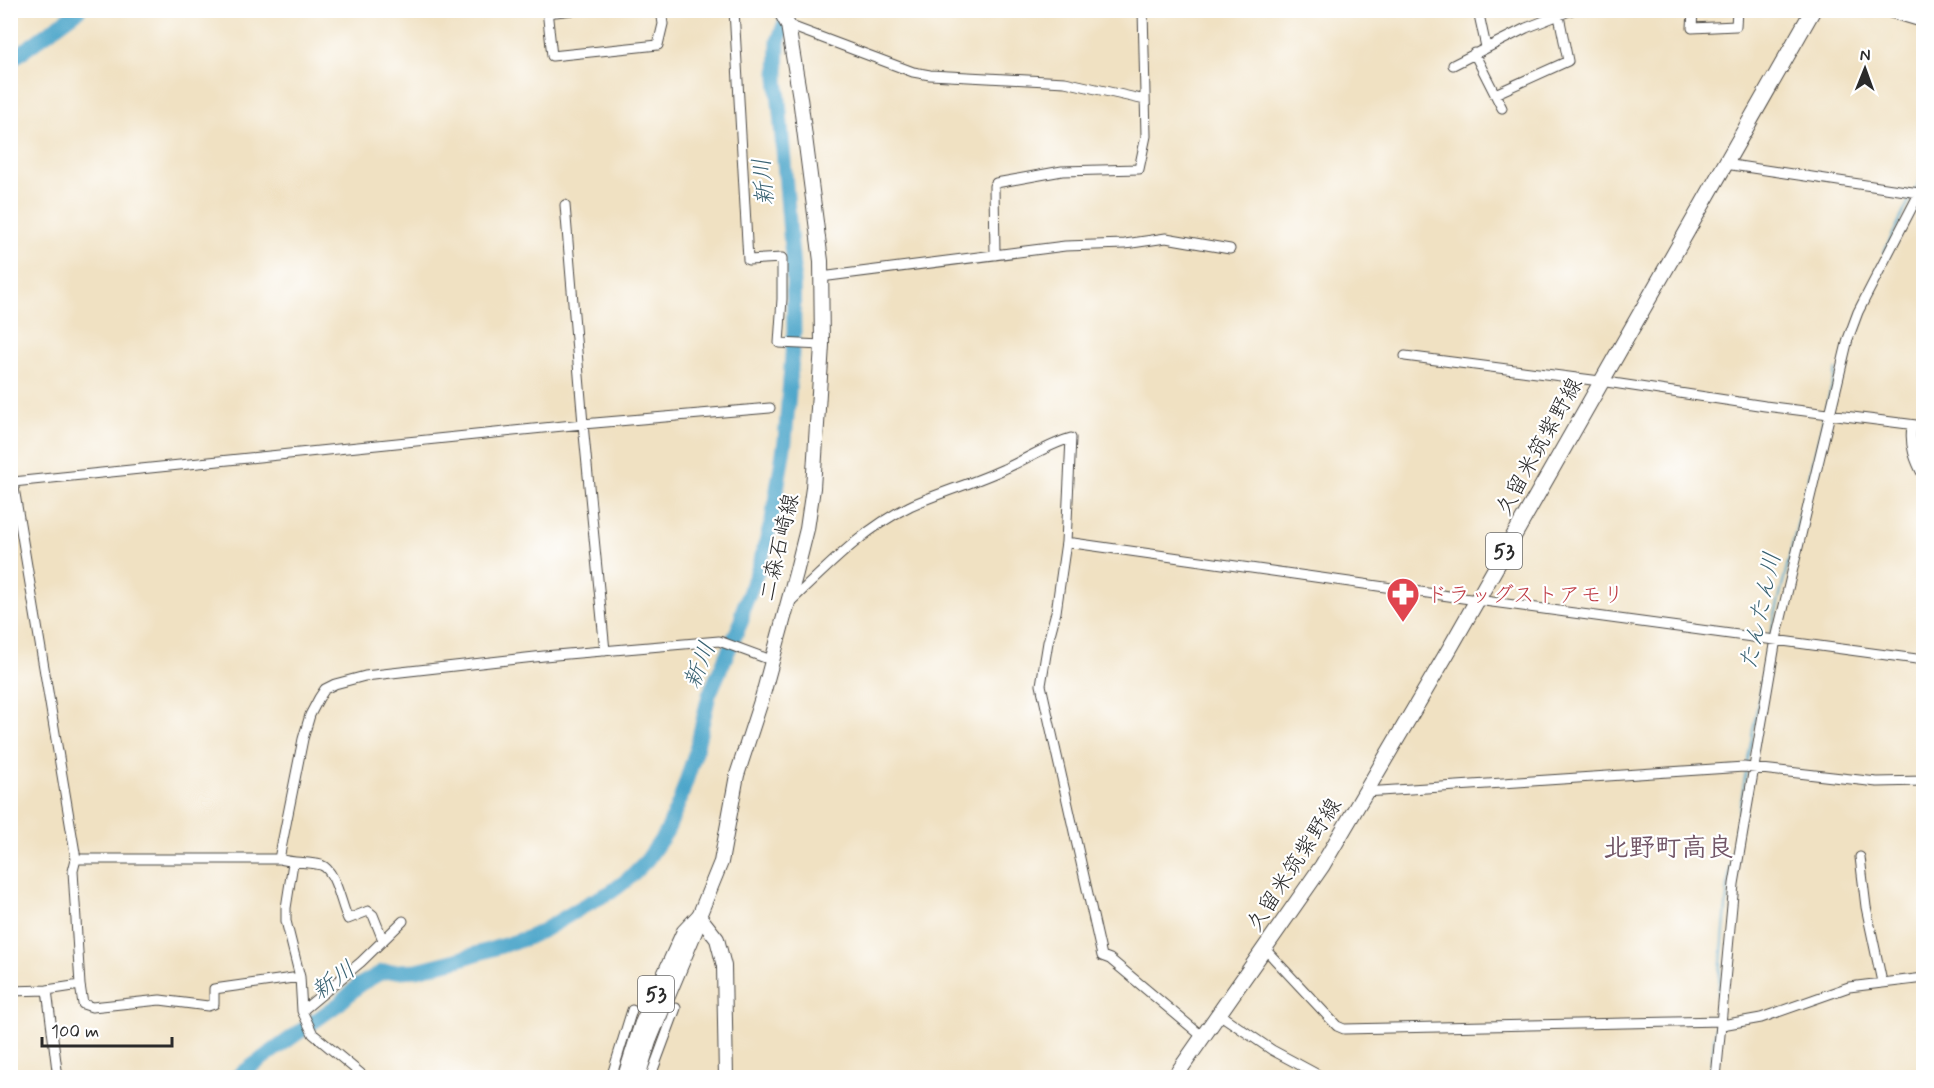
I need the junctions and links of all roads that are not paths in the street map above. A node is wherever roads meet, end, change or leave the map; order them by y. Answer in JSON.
{"nodes":[{"id":1,"x":573,"y":10,"type":"edge"},
{"id":2,"x":661,"y":10,"type":"edge"},
{"id":3,"x":735,"y":10,"type":"edge"},
{"id":4,"x":780,"y":10,"type":"edge"},
{"id":5,"x":1143,"y":10,"type":"edge"},
{"id":6,"x":1478,"y":10,"type":"edge"},
{"id":7,"x":1572,"y":10,"type":"edge"},
{"id":8,"x":1693,"y":10,"type":"edge"},
{"id":9,"x":1737,"y":10,"type":"edge"},
{"id":10,"x":1813,"y":10,"type":"edge"},
{"id":11,"x":1880,"y":10,"type":"edge"},
{"id":12,"x":547,"y":12,"type":"edge"},
{"id":13,"x":1559,"y":16,"type":"junction"},
{"id":14,"x":1923,"y":23,"type":"edge"},
{"id":15,"x":788,"y":25,"type":"junction"},
{"id":16,"x":1486,"y":47,"type":"junction"},
{"id":17,"x":1474,"y":53,"type":"junction"},
{"id":18,"x":1453,"y":65,"type":"dead end"},
{"id":19,"x":1495,"y":94,"type":"junction"},
{"id":20,"x":1145,"y":100,"type":"junction"},
{"id":21,"x":1502,"y":108,"type":"dead end"},
{"id":22,"x":1725,"y":164,"type":"junction"},
{"id":23,"x":1918,"y":190,"type":"edge"},
{"id":24,"x":565,"y":205,"type":"dead end"},
{"id":25,"x":1230,"y":249,"type":"dead end"},
{"id":26,"x":995,"y":255,"type":"junction"},
{"id":27,"x":821,"y":277,"type":"junction"},
{"id":28,"x":822,"y":345,"type":"junction"},
{"id":29,"x":1405,"y":356,"type":"dead end"},
{"id":30,"x":1600,"y":381,"type":"junction"},
{"id":31,"x":770,"y":408,"type":"dead end"},
{"id":32,"x":1826,"y":413,"type":"junction"},
{"id":33,"x":583,"y":424,"type":"junction"},
{"id":34,"x":1912,"y":426,"type":"junction"},
{"id":35,"x":1923,"y":426,"type":"edge"},
{"id":36,"x":1923,"y":477,"type":"edge"},
{"id":37,"x":1066,"y":542,"type":"junction"},
{"id":38,"x":1477,"y":600,"type":"junction"},
{"id":39,"x":787,"y":605,"type":"junction"},
{"id":40,"x":1771,"y":639,"type":"junction"},
{"id":41,"x":605,"y":651,"type":"junction"},
{"id":42,"x":771,"y":660,"type":"junction"},
{"id":43,"x":1923,"y":660,"type":"edge"},
{"id":44,"x":1749,"y":767,"type":"junction"},
{"id":45,"x":1923,"y":781,"type":"edge"},
{"id":46,"x":1365,"y":792,"type":"junction"},
{"id":47,"x":1860,"y":857,"type":"dead end"},
{"id":48,"x":76,"y":859,"type":"junction"},
{"id":49,"x":279,"y":859,"type":"junction"},
{"id":50,"x":293,"y":863,"type":"junction"},
{"id":51,"x":699,"y":916,"type":"junction"},
{"id":52,"x":404,"y":921,"type":"dead end"},
{"id":53,"x":383,"y":940,"type":"junction"},
{"id":54,"x":1264,"y":949,"type":"junction"},
{"id":55,"x":300,"y":977,"type":"junction"},
{"id":56,"x":1923,"y":978,"type":"edge"},
{"id":57,"x":1882,"y":982,"type":"junction"},
{"id":58,"x":80,"y":985,"type":"junction"},
{"id":59,"x":47,"y":990,"type":"junction"},
{"id":60,"x":10,"y":991,"type":"edge"},
{"id":61,"x":676,"y":1008,"type":"dead end"},
{"id":62,"x":632,"y":1010,"type":"dead end"},
{"id":63,"x":302,"y":1011,"type":"junction"},
{"id":64,"x":1219,"y":1014,"type":"junction"},
{"id":65,"x":1722,"y":1023,"type":"junction"},
{"id":66,"x":1203,"y":1037,"type":"junction"},
{"id":67,"x":58,"y":1077,"type":"edge"},
{"id":68,"x":366,"y":1077,"type":"edge"},
{"id":69,"x":611,"y":1077,"type":"edge"},
{"id":70,"x":625,"y":1077,"type":"edge"},
{"id":71,"x":637,"y":1077,"type":"edge"},
{"id":72,"x":650,"y":1077,"type":"edge"},
{"id":73,"x":726,"y":1077,"type":"edge"},
{"id":74,"x":1174,"y":1077,"type":"edge"},
{"id":75,"x":1324,"y":1077,"type":"edge"},
{"id":76,"x":1716,"y":1077,"type":"edge"}],
"edges":[{"from":1,"to":12,"type":"street"},
{"from":2,"to":12,"type":"street"},
{"from":3,"to":28,"type":"street"},
{"from":4,"to":15,"type":"main road","name":"二森石崎線"},
{"from":5,"to":20,"type":"street"},
{"from":6,"to":16,"type":"street"},
{"from":7,"to":13,"type":"street"},
{"from":8,"to":9,"type":"street"},
{"from":10,"to":22,"type":"main road","name":"久留米筑紫野線","number":"53"},
{"from":11,"to":14,"type":"street"},
{"from":13,"to":16,"type":"street"},
{"from":13,"to":19,"type":"street"},
{"from":15,"to":20,"type":"street"},
{"from":15,"to":27,"type":"main road","name":"二森石崎線"},
{"from":16,"to":17,"type":"street"},
{"from":17,"to":18,"type":"street"},
{"from":17,"to":19,"type":"street"},
{"from":19,"to":21,"type":"street"},
{"from":20,"to":26,"type":"street"},
{"from":22,"to":23,"type":"street"},
{"from":22,"to":30,"type":"main road","name":"久留米筑紫野線","number":"53"},
{"from":23,"to":32,"type":"street"},
{"from":24,"to":33,"type":"street"},
{"from":25,"to":26,"type":"street"},
{"from":26,"to":27,"type":"street"},
{"from":27,"to":28,"type":"main road","name":"二森石崎線"},
{"from":28,"to":39,"type":"main road","name":"二森石崎線"},
{"from":29,"to":30,"type":"street"},
{"from":30,"to":32,"type":"street"},
{"from":30,"to":38,"type":"main road","name":"久留米筑紫野線","number":"53"},
{"from":31,"to":33,"type":"street"},
{"from":32,"to":34,"type":"street"},
{"from":32,"to":40,"type":"street"},
{"from":33,"to":41,"type":"street"},
{"from":33,"to":48,"type":"street"},
{"from":34,"to":35,"type":"street"},
{"from":34,"to":36,"type":"street"},
{"from":37,"to":38,"type":"street"},
{"from":37,"to":39,"type":"street"},
{"from":37,"to":66,"type":"street"},
{"from":38,"to":40,"type":"street"},
{"from":38,"to":46,"type":"main road","name":"久留米筑紫野線","number":"53"},
{"from":39,"to":42,"type":"main road","name":"二森石崎線"},
{"from":40,"to":43,"type":"street"},
{"from":40,"to":44,"type":"street"},
{"from":41,"to":42,"type":"street"},
{"from":41,"to":49,"type":"street"},
{"from":42,"to":51,"type":"main road","name":"二森石崎線"},
{"from":44,"to":45,"type":"street"},
{"from":44,"to":46,"type":"street"},
{"from":44,"to":65,"type":"street"},
{"from":46,"to":54,"type":"main road","name":"久留米筑紫野線","number":"53"},
{"from":47,"to":57,"type":"street"},
{"from":48,"to":49,"type":"street"},
{"from":48,"to":58,"type":"street"},
{"from":49,"to":50,"type":"street"},
{"from":50,"to":53,"type":"street"},
{"from":50,"to":55,"type":"street"},
{"from":51,"to":70,"type":"main road","number":"53"},
{"from":51,"to":71,"type":"main road","number":"53"},
{"from":51,"to":73,"type":"main road"},
{"from":52,"to":53,"type":"street"},
{"from":53,"to":63,"type":"street"},
{"from":54,"to":64,"type":"main road","name":"久留米筑紫野線","number":"53"},
{"from":54,"to":65,"type":"street"},
{"from":55,"to":58,"type":"street"},
{"from":55,"to":63,"type":"street"},
{"from":56,"to":57,"type":"street"},
{"from":57,"to":65,"type":"street"},
{"from":58,"to":59,"type":"street"},
{"from":59,"to":60,"type":"street"},
{"from":59,"to":67,"type":"street"},
{"from":61,"to":72,"type":"street"},
{"from":62,"to":69,"type":"street"},
{"from":63,"to":68,"type":"street"},
{"from":64,"to":66,"type":"main road","name":"久留米筑紫野線","number":"53"},
{"from":64,"to":75,"type":"street"},
{"from":65,"to":76,"type":"street"},
{"from":66,"to":74,"type":"main road","name":"久留米筑紫野線","number":"53"}]}
